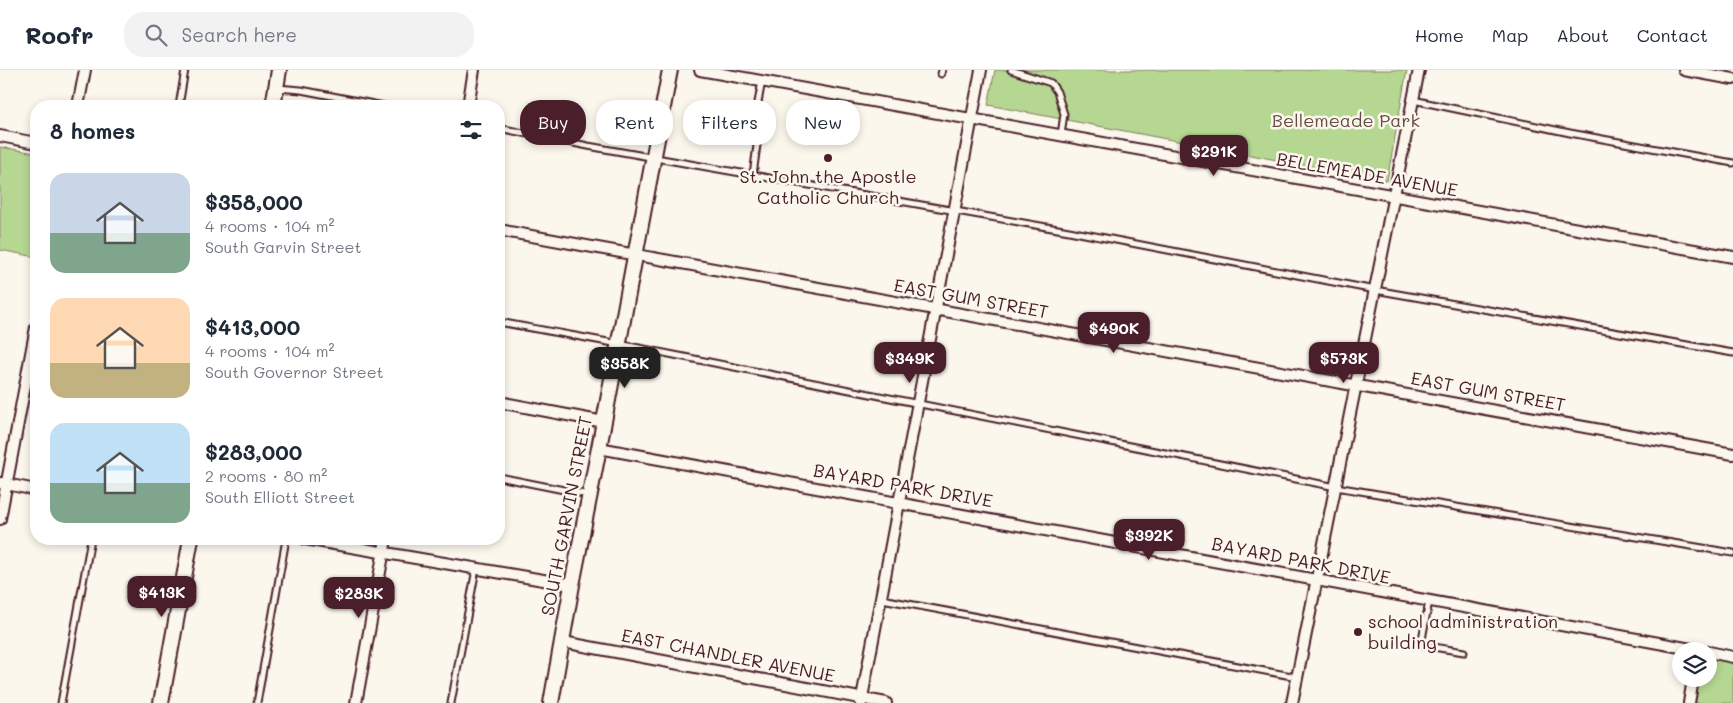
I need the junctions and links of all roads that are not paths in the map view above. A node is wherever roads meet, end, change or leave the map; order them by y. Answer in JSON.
{"nodes":[{"id":1,"x":85,"y":70,"type":"edge"},
{"id":2,"x":185,"y":70,"type":"edge"},
{"id":3,"x":279,"y":70,"type":"edge"},
{"id":4,"x":474,"y":70,"type":"edge"},
{"id":5,"x":670,"y":70,"type":"edge"},
{"id":6,"x":700,"y":70,"type":"edge"},
{"id":7,"x":981,"y":70,"type":"edge"},
{"id":8,"x":1011,"y":70,"type":"edge"},
{"id":9,"x":1419,"y":70,"type":"edge"},
{"id":10,"x":1684,"y":70,"type":"edge"},
{"id":11,"x":1733,"y":79,"type":"edge"},
{"id":12,"x":762,"y":82,"type":"junction"},
{"id":13,"x":276,"y":88,"type":"junction"},
{"id":14,"x":79,"y":100,"type":"edge"},
{"id":15,"x":179,"y":100,"type":"edge"},
{"id":16,"x":274,"y":100,"type":"edge"},
{"id":17,"x":353,"y":100,"type":"edge"},
{"id":18,"x":469,"y":100,"type":"edge"},
{"id":19,"x":1413,"y":100,"type":"junction"},
{"id":20,"x":972,"y":120,"type":"junction"},
{"id":21,"x":505,"y":129,"type":"edge"},
{"id":22,"x":0,"y":136,"type":"edge"},
{"id":23,"x":1061,"y":136,"type":"junction"},
{"id":24,"x":30,"y":141,"type":"edge"},
{"id":25,"x":654,"y":157,"type":"junction"},
{"id":26,"x":1733,"y":163,"type":"edge"},
{"id":27,"x":753,"y":175,"type":"junction"},
{"id":28,"x":1394,"y":197,"type":"junction"},
{"id":29,"x":954,"y":212,"type":"junction"},
{"id":30,"x":505,"y":231,"type":"edge"},
{"id":31,"x":636,"y":255,"type":"junction"},
{"id":32,"x":1733,"y":257,"type":"edge"},
{"id":33,"x":1375,"y":290,"type":"junction"},
{"id":34,"x":937,"y":310,"type":"junction"},
{"id":35,"x":505,"y":323,"type":"edge"},
{"id":36,"x":619,"y":344,"type":"junction"},
{"id":37,"x":1733,"y":353,"type":"edge"},
{"id":38,"x":30,"y":356,"type":"edge"},
{"id":39,"x":1357,"y":385,"type":"junction"},
{"id":40,"x":505,"y":403,"type":"edge"},
{"id":41,"x":919,"y":404,"type":"junction"},
{"id":42,"x":604,"y":422,"type":"junction"},
{"id":43,"x":599,"y":448,"type":"junction"},
{"id":44,"x":1733,"y":454,"type":"edge"},
{"id":45,"x":505,"y":479,"type":"edge"},
{"id":46,"x":3,"y":484,"type":"edge"},
{"id":47,"x":1336,"y":486,"type":"junction"},
{"id":48,"x":30,"y":489,"type":"edge"},
{"id":49,"x":590,"y":495,"type":"junction"},
{"id":50,"x":900,"y":502,"type":"junction"},
{"id":51,"x":0,"y":519,"type":"edge"},
{"id":52,"x":90,"y":545,"type":"edge"},
{"id":53,"x":190,"y":545,"type":"edge"},
{"id":54,"x":285,"y":545,"type":"edge"},
{"id":55,"x":339,"y":545,"type":"edge"},
{"id":56,"x":385,"y":545,"type":"edge"},
{"id":57,"x":384,"y":553,"type":"junction"},
{"id":58,"x":1733,"y":553,"type":"edge"},
{"id":59,"x":476,"y":568,"type":"junction"},
{"id":60,"x":1318,"y":580,"type":"junction"},
{"id":61,"x":572,"y":585,"type":"junction"},
{"id":62,"x":882,"y":599,"type":"junction"},
{"id":63,"x":1429,"y":601,"type":"junction"},
{"id":64,"x":562,"y":642,"type":"junction"},
{"id":65,"x":1672,"y":646,"type":"edge"},
{"id":66,"x":1464,"y":652,"type":"dead end"},
{"id":67,"x":1717,"y":654,"type":"edge"},
{"id":68,"x":1733,"y":657,"type":"edge"},
{"id":69,"x":1298,"y":677,"type":"junction"},
{"id":70,"x":1692,"y":687,"type":"edge"},
{"id":71,"x":862,"y":701,"type":"edge"},
{"id":72,"x":61,"y":703,"type":"edge"},
{"id":73,"x":161,"y":703,"type":"edge"},
{"id":74,"x":257,"y":703,"type":"edge"},
{"id":75,"x":356,"y":703,"type":"edge"},
{"id":76,"x":450,"y":703,"type":"edge"},
{"id":77,"x":551,"y":703,"type":"edge"},
{"id":78,"x":886,"y":703,"type":"edge"},
{"id":79,"x":1292,"y":703,"type":"edge"},
{"id":80,"x":1689,"y":703,"type":"edge"}],
"edges":[{"from":1,"to":14,"type":"street"},
{"from":2,"to":15,"type":"lane"},
{"from":3,"to":13,"type":"street"},
{"from":4,"to":18,"type":"street"},
{"from":5,"to":25,"type":"street","name":"SOUTH GARVIN STREET"},
{"from":6,"to":12,"type":"street","name":"BELLEMEADE AVENUE"},
{"from":7,"to":20,"type":"street"},
{"from":8,"to":23,"type":"lane"},
{"from":9,"to":19,"type":"street"},
{"from":10,"to":11,"type":"street"},
{"from":12,"to":20,"type":"street","name":"BELLEMEADE AVENUE"},
{"from":12,"to":27,"type":"lane"},
{"from":13,"to":16,"type":"street"},
{"from":13,"to":17,"type":"lane"},
{"from":19,"to":26,"type":"lane"},
{"from":19,"to":28,"type":"street"},
{"from":20,"to":23,"type":"street","name":"BELLEMEADE AVENUE"},
{"from":20,"to":29,"type":"street"},
{"from":21,"to":25,"type":"lane"},
{"from":22,"to":24,"type":"street"},
{"from":23,"to":28,"type":"street","name":"BELLEMEADE AVENUE"},
{"from":25,"to":27,"type":"lane"},
{"from":25,"to":31,"type":"street","name":"SOUTH GARVIN STREET"},
{"from":27,"to":29,"type":"lane"},
{"from":28,"to":32,"type":"street","name":"BELLEMEADE AVENUE"},
{"from":28,"to":33,"type":"street"},
{"from":29,"to":33,"type":"lane"},
{"from":29,"to":34,"type":"street"},
{"from":30,"to":31,"type":"street","name":"EAST GUM STREET"},
{"from":31,"to":34,"type":"street","name":"EAST GUM STREET"},
{"from":31,"to":36,"type":"street","name":"SOUTH GARVIN STREET"},
{"from":33,"to":37,"type":"lane"},
{"from":33,"to":39,"type":"street"},
{"from":34,"to":39,"type":"street","name":"EAST GUM STREET"},
{"from":34,"to":41,"type":"street"},
{"from":35,"to":36,"type":"lane"},
{"from":36,"to":41,"type":"lane"},
{"from":36,"to":42,"type":"street","name":"SOUTH GARVIN STREET"},
{"from":38,"to":46,"type":"street"},
{"from":39,"to":44,"type":"street","name":"EAST GUM STREET"},
{"from":39,"to":47,"type":"street"},
{"from":40,"to":42,"type":"street"},
{"from":41,"to":47,"type":"lane"},
{"from":41,"to":50,"type":"street"},
{"from":42,"to":43,"type":"street","name":"SOUTH GARVIN STREET"},
{"from":43,"to":49,"type":"street","name":"SOUTH GARVIN STREET"},
{"from":43,"to":50,"type":"street","name":"BAYARD PARK DRIVE"},
{"from":45,"to":49,"type":"lane"},
{"from":46,"to":48,"type":"street"},
{"from":46,"to":51,"type":"street"},
{"from":47,"to":58,"type":"lane"},
{"from":47,"to":60,"type":"street"},
{"from":49,"to":61,"type":"street","name":"SOUTH GARVIN STREET"},
{"from":50,"to":60,"type":"street","name":"BAYARD PARK DRIVE"},
{"from":50,"to":62,"type":"street"},
{"from":52,"to":72,"type":"lane"},
{"from":53,"to":73,"type":"street"},
{"from":54,"to":74,"type":"lane"},
{"from":55,"to":57,"type":"street"},
{"from":56,"to":57,"type":"street"},
{"from":57,"to":59,"type":"street"},
{"from":57,"to":75,"type":"street"},
{"from":59,"to":61,"type":"street"},
{"from":59,"to":76,"type":"lane"},
{"from":60,"to":63,"type":"street","name":"BAYARD PARK DRIVE"},
{"from":60,"to":69,"type":"street"},
{"from":61,"to":64,"type":"street","name":"SOUTH GARVIN STREET"},
{"from":62,"to":69,"type":"lane"},
{"from":62,"to":71,"type":"street"},
{"from":63,"to":65,"type":"street","name":"BAYARD PARK DRIVE"},
{"from":63,"to":66,"type":"lane"},
{"from":64,"to":71,"type":"street","name":"EAST CHANDLER AVENUE"},
{"from":64,"to":77,"type":"street","name":"SOUTH GARVIN STREET"},
{"from":67,"to":68,"type":"street"},
{"from":69,"to":79,"type":"street"},
{"from":70,"to":80,"type":"street"},
{"from":71,"to":78,"type":"street","name":"EAST CHANDLER AVENUE"}]}
